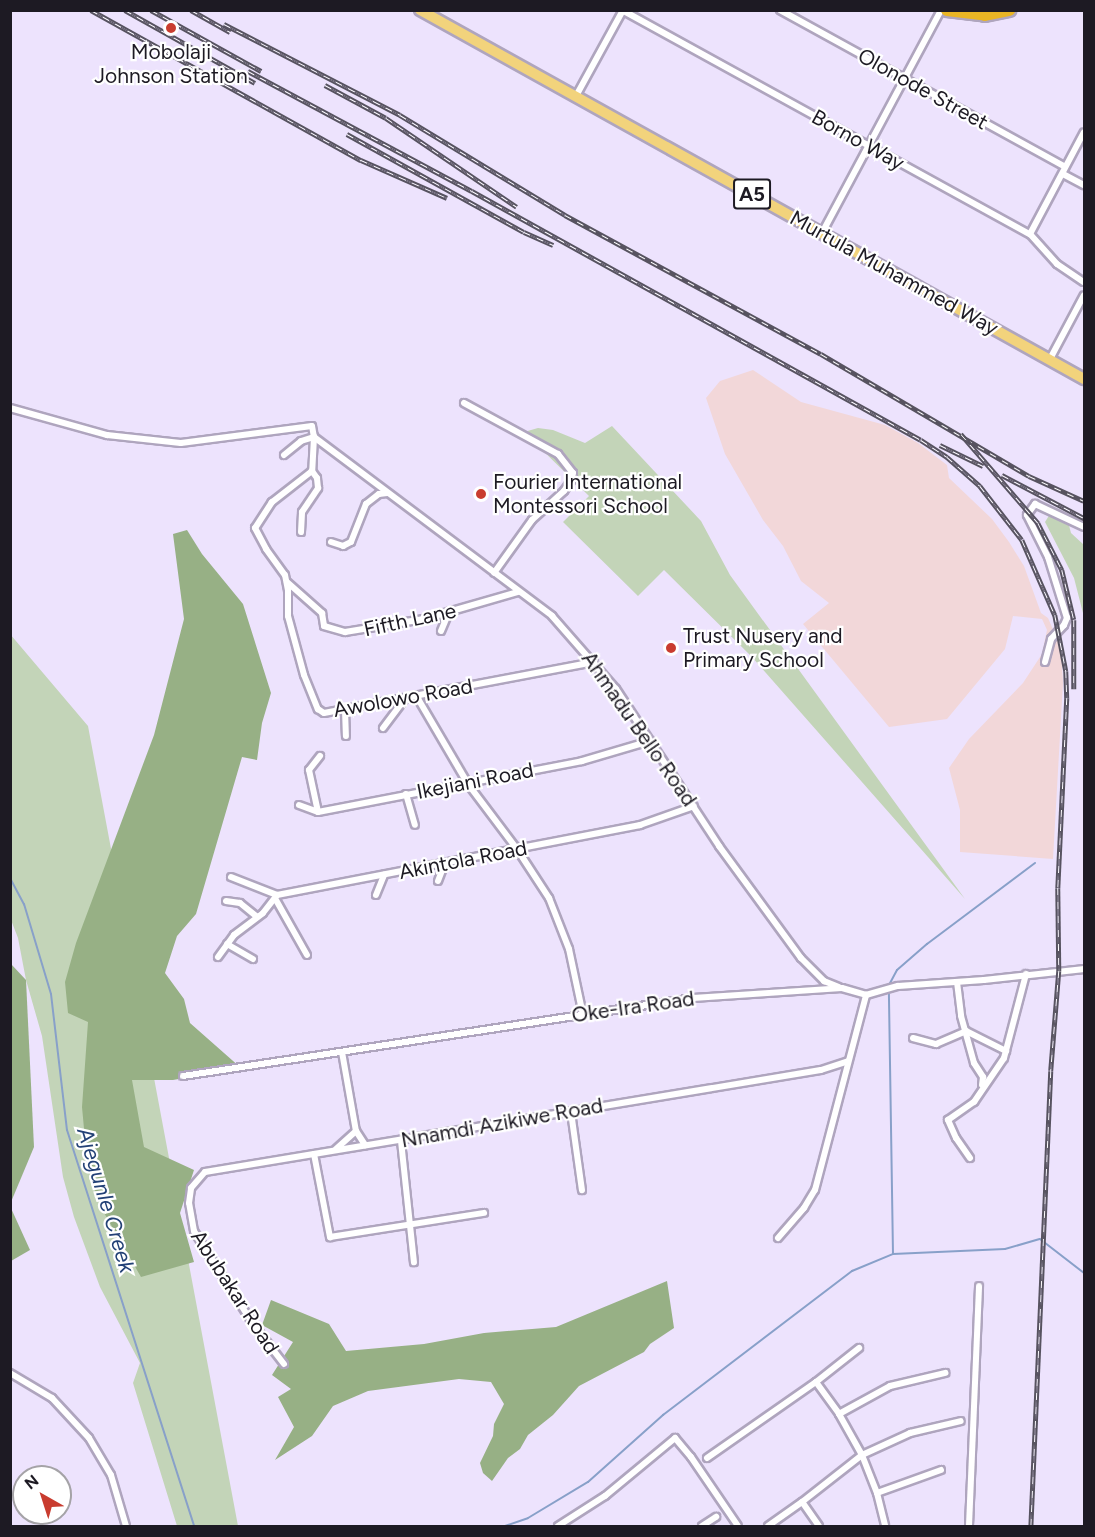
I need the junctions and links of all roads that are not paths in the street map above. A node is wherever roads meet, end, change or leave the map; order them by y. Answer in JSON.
{"nodes":[{"id":1,"x":420,"y":10,"type":"edge"},
{"id":2,"x":780,"y":10,"type":"edge"},
{"id":3,"x":940,"y":10,"type":"edge"},
{"id":4,"x":947,"y":10,"type":"edge"},
{"id":5,"x":1009,"y":10,"type":"edge"},
{"id":6,"x":622,"y":11,"type":"edge"},
{"id":7,"x":903,"y":78,"type":"junction"},
{"id":8,"x":576,"y":96,"type":"junction"},
{"id":9,"x":1084,"y":132,"type":"edge"},
{"id":10,"x":868,"y":146,"type":"junction"},
{"id":11,"x":1065,"y":167,"type":"junction"},
{"id":12,"x":1064,"y":174,"type":"junction"},
{"id":13,"x":1084,"y":186,"type":"edge"},
{"id":14,"x":822,"y":233,"type":"junction"},
{"id":15,"x":1030,"y":234,"type":"junction"},
{"id":16,"x":1084,"y":282,"type":"edge"},
{"id":17,"x":1084,"y":295,"type":"edge"},
{"id":18,"x":1050,"y":359,"type":"junction"},
{"id":19,"x":1084,"y":379,"type":"edge"},
{"id":20,"x":464,"y":403,"type":"dead end"},
{"id":21,"x":10,"y":408,"type":"edge"},
{"id":22,"x":314,"y":437,"type":"junction"},
{"id":23,"x":284,"y":455,"type":"dead end"},
{"id":24,"x":312,"y":471,"type":"junction"},
{"id":25,"x":387,"y":493,"type":"junction"},
{"id":26,"x":1084,"y":528,"type":"edge"},
{"id":27,"x":301,"y":532,"type":"dead end"},
{"id":28,"x":331,"y":542,"type":"dead end"},
{"id":29,"x":494,"y":573,"type":"junction"},
{"id":30,"x":287,"y":582,"type":"junction"},
{"id":31,"x":518,"y":592,"type":"junction"},
{"id":32,"x":449,"y":612,"type":"junction"},
{"id":33,"x":441,"y":631,"type":"dead end"},
{"id":34,"x":594,"y":662,"type":"junction"},
{"id":35,"x":1045,"y":662,"type":"dead end"},
{"id":36,"x":417,"y":697,"type":"junction"},
{"id":37,"x":405,"y":699,"type":"junction"},
{"id":38,"x":345,"y":710,"type":"junction"},
{"id":39,"x":382,"y":728,"type":"dead end"},
{"id":40,"x":346,"y":736,"type":"dead end"},
{"id":41,"x":650,"y":741,"type":"junction"},
{"id":42,"x":320,"y":756,"type":"dead end"},
{"id":43,"x":468,"y":784,"type":"junction"},
{"id":44,"x":406,"y":794,"type":"junction"},
{"id":45,"x":300,"y":805,"type":"dead end"},
{"id":46,"x":694,"y":806,"type":"junction"},
{"id":47,"x":318,"y":812,"type":"junction"},
{"id":48,"x":415,"y":825,"type":"dead end"},
{"id":49,"x":517,"y":849,"type":"junction"},
{"id":50,"x":445,"y":863,"type":"junction"},
{"id":51,"x":384,"y":874,"type":"junction"},
{"id":52,"x":231,"y":878,"type":"dead end"},
{"id":53,"x":438,"y":881,"type":"dead end"},
{"id":54,"x":376,"y":896,"type":"dead end"},
{"id":55,"x":276,"y":897,"type":"junction"},
{"id":56,"x":226,"y":901,"type":"dead end"},
{"id":57,"x":257,"y":917,"type":"junction"},
{"id":58,"x":227,"y":944,"type":"junction"},
{"id":59,"x":307,"y":955,"type":"dead end"},
{"id":60,"x":218,"y":957,"type":"dead end"},
{"id":61,"x":253,"y":959,"type":"dead end"},
{"id":62,"x":1084,"y":969,"type":"edge"},
{"id":63,"x":1026,"y":974,"type":"junction"},
{"id":64,"x":957,"y":982,"type":"junction"},
{"id":65,"x":842,"y":988,"type":"junction"},
{"id":66,"x":866,"y":995,"type":"junction"},
{"id":67,"x":583,"y":1015,"type":"junction"},
{"id":68,"x":966,"y":1031,"type":"junction"},
{"id":69,"x":913,"y":1038,"type":"dead end"},
{"id":70,"x":1006,"y":1051,"type":"junction"},
{"id":71,"x":342,"y":1052,"type":"junction"},
{"id":72,"x":849,"y":1061,"type":"junction"},
{"id":73,"x":183,"y":1076,"type":"dead end"},
{"id":74,"x":982,"y":1089,"type":"junction"},
{"id":75,"x":571,"y":1112,"type":"junction"},
{"id":76,"x":356,"y":1131,"type":"junction"},
{"id":77,"x":401,"y":1141,"type":"junction"},
{"id":78,"x":365,"y":1145,"type":"junction"},
{"id":79,"x":335,"y":1150,"type":"junction"},
{"id":80,"x":314,"y":1154,"type":"junction"},
{"id":81,"x":970,"y":1158,"type":"dead end"},
{"id":82,"x":582,"y":1190,"type":"dead end"},
{"id":83,"x":484,"y":1212,"type":"dead end"},
{"id":84,"x":190,"y":1218,"type":"joint"},
{"id":85,"x":410,"y":1225,"type":"junction"},
{"id":86,"x":778,"y":1238,"type":"dead end"},
{"id":87,"x":414,"y":1262,"type":"dead end"},
{"id":88,"x":979,"y":1286,"type":"dead end"},
{"id":89,"x":859,"y":1348,"type":"dead end"},
{"id":90,"x":284,"y":1364,"type":"dead end"},
{"id":91,"x":10,"y":1372,"type":"edge"},
{"id":92,"x":945,"y":1373,"type":"dead end"},
{"id":93,"x":816,"y":1382,"type":"junction"},
{"id":94,"x":839,"y":1414,"type":"junction"},
{"id":95,"x":961,"y":1422,"type":"dead end"},
{"id":96,"x":862,"y":1455,"type":"junction"},
{"id":97,"x":707,"y":1458,"type":"dead end"},
{"id":98,"x":941,"y":1470,"type":"dead end"},
{"id":99,"x":878,"y":1493,"type":"junction"},
{"id":100,"x":802,"y":1502,"type":"junction"},
{"id":101,"x":716,"y":1517,"type":"dead end"},
{"id":102,"x":126,"y":1527,"type":"edge"},
{"id":103,"x":558,"y":1527,"type":"edge"},
{"id":104,"x":702,"y":1527,"type":"edge"},
{"id":105,"x":738,"y":1527,"type":"edge"},
{"id":106,"x":768,"y":1527,"type":"edge"},
{"id":107,"x":819,"y":1527,"type":"edge"},
{"id":108,"x":885,"y":1527,"type":"edge"},
{"id":109,"x":969,"y":1527,"type":"edge"}],
"edges":[{"from":1,"to":8,"type":"main road","name":"Murtula Muhammed Way","number":"A5"},
{"from":2,"to":7,"type":"street","name":"Olonode Street"},
{"from":3,"to":7,"type":"street"},
{"from":4,"to":5,"type":"highway"},
{"from":6,"to":8,"type":"street"},
{"from":6,"to":10,"type":"street","name":"Borno Way"},
{"from":7,"to":10,"type":"street"},
{"from":7,"to":11,"type":"street","name":"Olonode Street"},
{"from":8,"to":14,"type":"main road","name":"Murtula Muhammed Way","number":"A5"},
{"from":9,"to":11,"type":"street"},
{"from":10,"to":14,"type":"street"},
{"from":10,"to":15,"type":"street","name":"Borno Way"},
{"from":11,"to":12,"type":"street"},
{"from":12,"to":13,"type":"street"},
{"from":12,"to":15,"type":"street"},
{"from":14,"to":18,"type":"main road","name":"Murtula Muhammed Way","number":"A5"},
{"from":15,"to":16,"type":"street","name":"Borno Way"},
{"from":17,"to":18,"type":"street"},
{"from":18,"to":19,"type":"main road","name":"Murtula Muhammed Way","number":"A5"},
{"from":20,"to":29,"type":"street"},
{"from":21,"to":22,"type":"street"},
{"from":22,"to":23,"type":"street"},
{"from":22,"to":24,"type":"street"},
{"from":22,"to":25,"type":"street","name":"Ahmadu Bello Road"},
{"from":24,"to":27,"type":"street"},
{"from":24,"to":30,"type":"street","name":"Awolowo Road"},
{"from":25,"to":28,"type":"street"},
{"from":25,"to":29,"type":"street","name":"Ahmadu Bello Road"},
{"from":26,"to":35,"type":"street"},
{"from":29,"to":31,"type":"street","name":"Ahmadu Bello Road"},
{"from":30,"to":32,"type":"street","name":"Fifth Lane"},
{"from":30,"to":38,"type":"street","name":"Awolowo Road"},
{"from":31,"to":32,"type":"street","name":"Fifth Lane"},
{"from":31,"to":34,"type":"street","name":"Ahmadu Bello Road"},
{"from":32,"to":33,"type":"street"},
{"from":34,"to":36,"type":"street","name":"Awolowo Road"},
{"from":34,"to":41,"type":"street","name":"Ahmadu Bello Road"},
{"from":36,"to":37,"type":"street","name":"Awolowo Road"},
{"from":36,"to":43,"type":"street"},
{"from":37,"to":38,"type":"street","name":"Awolowo Road"},
{"from":37,"to":39,"type":"street"},
{"from":38,"to":40,"type":"street"},
{"from":41,"to":43,"type":"street","name":"Ikejiani Road"},
{"from":41,"to":46,"type":"street","name":"Ahmadu Bello Road"},
{"from":42,"to":47,"type":"street"},
{"from":43,"to":44,"type":"street","name":"Ikejiani Road"},
{"from":43,"to":49,"type":"street"},
{"from":44,"to":47,"type":"street","name":"Ikejiani Road"},
{"from":44,"to":48,"type":"street"},
{"from":45,"to":47,"type":"street"},
{"from":46,"to":49,"type":"street","name":"Akintola Road"},
{"from":46,"to":65,"type":"street","name":"Ahmadu Bello Road"},
{"from":49,"to":50,"type":"street","name":"Akintola Road"},
{"from":49,"to":67,"type":"street"},
{"from":50,"to":51,"type":"street","name":"Akintola Road"},
{"from":50,"to":53,"type":"street"},
{"from":51,"to":54,"type":"street"},
{"from":51,"to":55,"type":"street","name":"Akintola Road"},
{"from":52,"to":55,"type":"street"},
{"from":55,"to":57,"type":"street"},
{"from":55,"to":59,"type":"street"},
{"from":56,"to":57,"type":"street"},
{"from":57,"to":58,"type":"street"},
{"from":58,"to":60,"type":"street"},
{"from":58,"to":61,"type":"street"},
{"from":62,"to":63,"type":"street"},
{"from":63,"to":64,"type":"street"},
{"from":63,"to":70,"type":"street"},
{"from":64,"to":66,"type":"street"},
{"from":64,"to":68,"type":"street"},
{"from":65,"to":66,"type":"street","name":"Oke-Ira Road"},
{"from":65,"to":67,"type":"street","name":"Oke-Ira Road"},
{"from":66,"to":72,"type":"street"},
{"from":67,"to":71,"type":"street","name":"Oke-Ira Road"},
{"from":68,"to":69,"type":"street"},
{"from":68,"to":70,"type":"street"},
{"from":68,"to":74,"type":"street"},
{"from":70,"to":74,"type":"street"},
{"from":71,"to":73,"type":"street","name":"Oke-Ira Road"},
{"from":71,"to":76,"type":"street"},
{"from":72,"to":75,"type":"street","name":"Nnamdi Azikiwe Road"},
{"from":72,"to":86,"type":"street"},
{"from":74,"to":81,"type":"street"},
{"from":75,"to":77,"type":"street","name":"Nnamdi Azikiwe Road"},
{"from":75,"to":82,"type":"street"},
{"from":76,"to":78,"type":"street"},
{"from":76,"to":79,"type":"street"},
{"from":77,"to":78,"type":"street","name":"Nnamdi Azikiwe Road"},
{"from":77,"to":85,"type":"street"},
{"from":78,"to":79,"type":"street","name":"Nnamdi Azikiwe Road"},
{"from":79,"to":80,"type":"street","name":"Nnamdi Azikiwe Road"},
{"from":80,"to":84,"type":"street","name":"Nnamdi Azikiwe Road"},
{"from":80,"to":85,"type":"street"},
{"from":83,"to":85,"type":"street"},
{"from":84,"to":90,"type":"street","name":"Abubakar Road"},
{"from":85,"to":87,"type":"street"},
{"from":88,"to":109,"type":"street"},
{"from":89,"to":93,"type":"street"},
{"from":91,"to":102,"type":"street"},
{"from":92,"to":94,"type":"street"},
{"from":93,"to":94,"type":"street"},
{"from":93,"to":97,"type":"street"},
{"from":94,"to":96,"type":"street"},
{"from":95,"to":96,"type":"street"},
{"from":96,"to":99,"type":"street"},
{"from":96,"to":100,"type":"street"},
{"from":98,"to":99,"type":"street"},
{"from":99,"to":108,"type":"street"},
{"from":100,"to":106,"type":"street"},
{"from":100,"to":107,"type":"street"},
{"from":101,"to":104,"type":"street"},
{"from":103,"to":105,"type":"street"}]}
